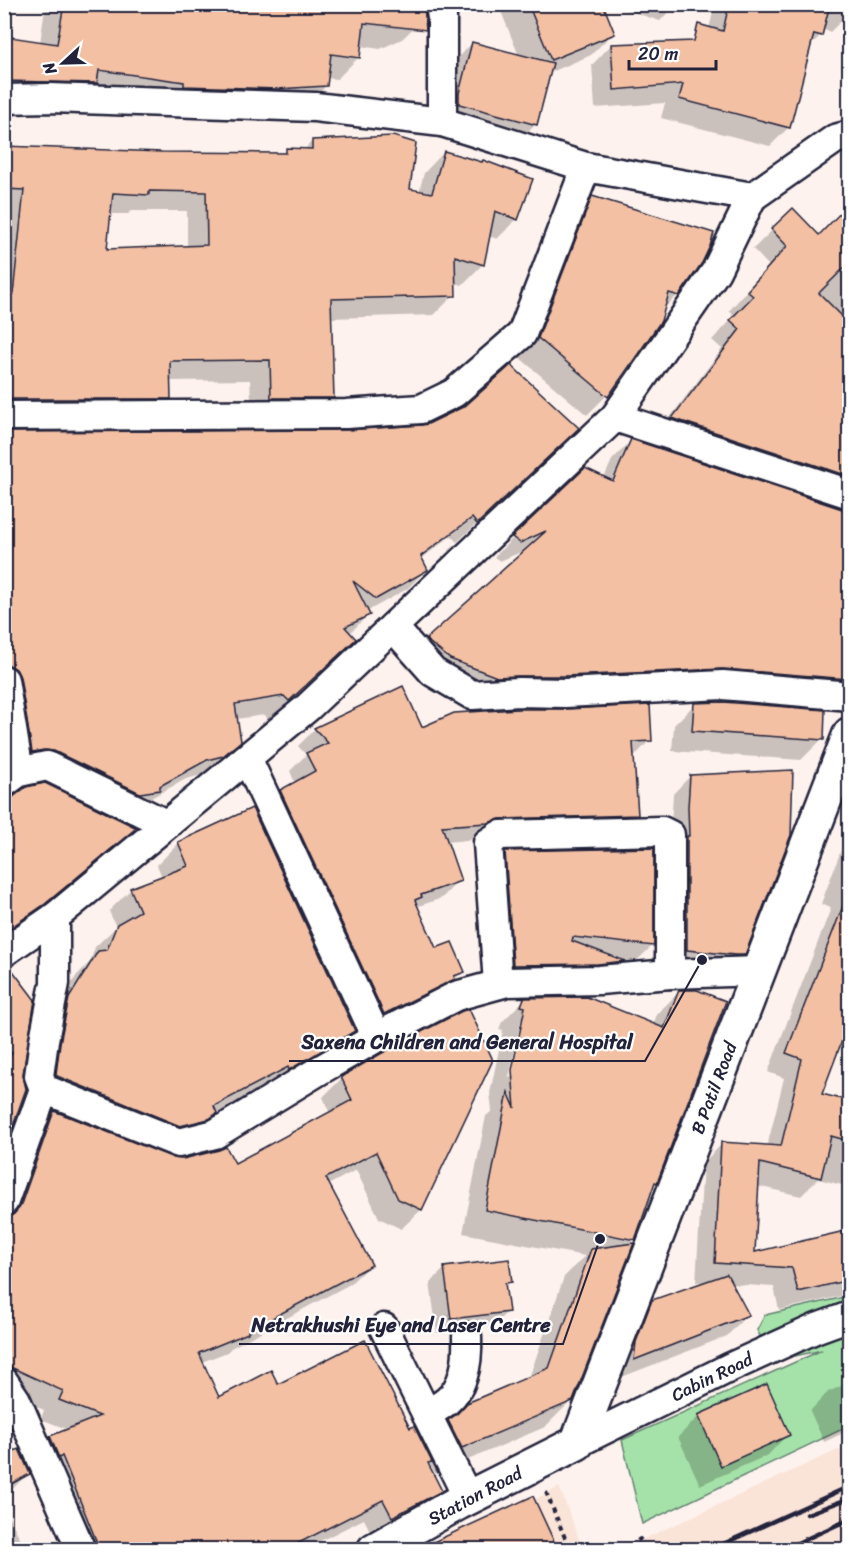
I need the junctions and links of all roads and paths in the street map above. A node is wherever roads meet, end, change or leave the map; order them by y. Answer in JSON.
{"nodes":[{"id":1,"x":440,"y":4,"type":"edge"},
{"id":2,"x":4,"y":99,"type":"edge"},
{"id":3,"x":442,"y":122,"type":"junction"},
{"id":4,"x":849,"y":135,"type":"edge"},
{"id":5,"x":586,"y":168,"type":"junction"},
{"id":6,"x":752,"y":196,"type":"junction"},
{"id":7,"x":4,"y":416,"type":"edge"},
{"id":8,"x":615,"y":417,"type":"junction"},
{"id":9,"x":849,"y":494,"type":"edge"},
{"id":10,"x":393,"y":627,"type":"junction"},
{"id":11,"x":4,"y":680,"type":"edge"},
{"id":12,"x":849,"y":696,"type":"edge"},
{"id":13,"x":849,"y":734,"type":"edge"},
{"id":14,"x":247,"y":758,"type":"junction"},
{"id":15,"x":12,"y":778,"type":"edge"},
{"id":16,"x":166,"y":824,"type":"junction"},
{"id":17,"x":55,"y":916,"type":"junction"},
{"id":18,"x":4,"y":952,"type":"edge"},
{"id":19,"x":759,"y":971,"type":"junction"},
{"id":20,"x":670,"y":974,"type":"junction"},
{"id":21,"x":498,"y":984,"type":"junction"},
{"id":22,"x":377,"y":1038,"type":"junction"},
{"id":23,"x":44,"y":1089,"type":"junction"},
{"id":24,"x":4,"y":1201,"type":"edge"},
{"id":25,"x":849,"y":1316,"type":"edge"},
{"id":26,"x":384,"y":1328,"type":"dead end"},
{"id":27,"x":466,"y":1337,"type":"dead end"},
{"id":28,"x":4,"y":1382,"type":"edge"},
{"id":29,"x":427,"y":1415,"type":"junction"},
{"id":30,"x":577,"y":1443,"type":"junction"},
{"id":31,"x":535,"y":1464,"type":"junction"},
{"id":32,"x":468,"y":1498,"type":"junction"},
{"id":33,"x":81,"y":1550,"type":"edge"},
{"id":34,"x":374,"y":1550,"type":"edge"},
{"id":35,"x":570,"y":1550,"type":"edge"},
{"id":36,"x":622,"y":1550,"type":"edge"},
{"id":37,"x":645,"y":1550,"type":"edge"}],
"edges":[{"from":1,"to":3,"type":"street"},
{"from":2,"to":3,"type":"street"},
{"from":3,"to":5,"type":"street"},
{"from":4,"to":6,"type":"street"},
{"from":5,"to":6,"type":"street"},
{"from":5,"to":7,"type":"street"},
{"from":6,"to":8,"type":"street"},
{"from":8,"to":9,"type":"street"},
{"from":8,"to":10,"type":"street"},
{"from":10,"to":12,"type":"street"},
{"from":10,"to":14,"type":"street"},
{"from":11,"to":15,"type":"street"},
{"from":13,"to":19,"type":"main road","name":"B Patil Road"},
{"from":14,"to":16,"type":"street"},
{"from":14,"to":22,"type":"street"},
{"from":15,"to":16,"type":"street"},
{"from":16,"to":17,"type":"street"},
{"from":17,"to":18,"type":"street"},
{"from":17,"to":23,"type":"street"},
{"from":19,"to":20,"type":"street"},
{"from":19,"to":30,"type":"main road","name":"B Patil Road"},
{"from":20,"to":21,"type":"street"},
{"from":20,"to":21,"type":"street"},
{"from":21,"to":22,"type":"street"},
{"from":22,"to":23,"type":"street"},
{"from":23,"to":24,"type":"street"},
{"from":25,"to":30,"type":"street","name":"Cabin Road"},
{"from":26,"to":29,"type":"street"},
{"from":27,"to":29,"type":"street"},
{"from":28,"to":33,"type":"street"},
{"from":29,"to":32,"type":"street"},
{"from":30,"to":31,"type":"main road","name":"Station Road"},
{"from":31,"to":32,"type":"main road","name":"Station Road"},
{"from":31,"to":35,"type":"path"},
{"from":32,"to":34,"type":"main road","name":"Station Road"},
{"from":36,"to":37,"type":"path"}]}
